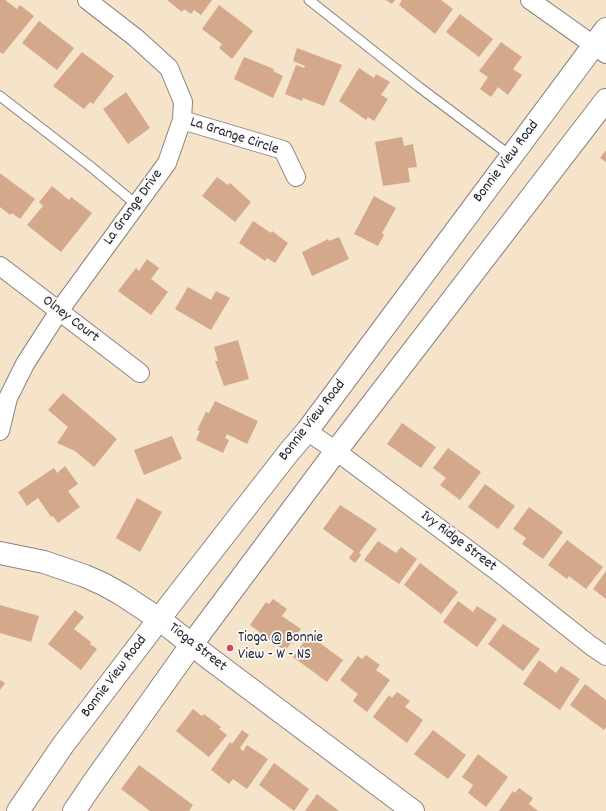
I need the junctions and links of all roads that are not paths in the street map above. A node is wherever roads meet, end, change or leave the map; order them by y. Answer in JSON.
{"nodes":[{"id":1,"x":87,"y":0,"type":"edge"},
{"id":2,"x":309,"y":0,"type":"edge"},
{"id":3,"x":530,"y":0,"type":"edge"},
{"id":4,"x":602,"y":43,"type":"edge"},
{"id":5,"x":0,"y":96,"type":"edge"},
{"id":6,"x":606,"y":100,"type":"edge"},
{"id":7,"x":182,"y":120,"type":"junction"},
{"id":8,"x":512,"y":156,"type":"junction"},
{"id":9,"x":296,"y":177,"type":"dead end"},
{"id":10,"x":137,"y":205,"type":"junction"},
{"id":11,"x":0,"y":266,"type":"edge"},
{"id":12,"x":59,"y":311,"type":"junction"},
{"id":13,"x":140,"y":374,"type":"dead end"},
{"id":14,"x":307,"y":430,"type":"junction"},
{"id":15,"x":0,"y":431,"type":"edge"},
{"id":16,"x":336,"y":451,"type":"junction"},
{"id":17,"x":0,"y":553,"type":"edge"},
{"id":18,"x":159,"y":619,"type":"junction"},
{"id":19,"x":192,"y":644,"type":"junction"},
{"id":20,"x":606,"y":656,"type":"edge"},
{"id":21,"x":18,"y":811,"type":"edge"},
{"id":22,"x":74,"y":811,"type":"edge"},
{"id":23,"x":413,"y":811,"type":"edge"}],
"edges":[{"from":1,"to":7,"type":"street","name":"La Grange Drive"},
{"from":2,"to":8,"type":"lane"},
{"from":3,"to":4,"type":"street"},
{"from":4,"to":8,"type":"main road","name":"Bonnie View Road"},
{"from":5,"to":10,"type":"lane"},
{"from":6,"to":16,"type":"main road"},
{"from":7,"to":9,"type":"street","name":"La Grange Circle"},
{"from":7,"to":10,"type":"street","name":"La Grange Drive"},
{"from":8,"to":14,"type":"main road","name":"Bonnie View Road"},
{"from":10,"to":12,"type":"street","name":"La Grange Drive"},
{"from":11,"to":12,"type":"street","name":"Olney Court"},
{"from":12,"to":13,"type":"street","name":"Olney Court"},
{"from":12,"to":15,"type":"street","name":"La Grange Drive"},
{"from":14,"to":16,"type":"street","name":"Ivy Ridge Street"},
{"from":14,"to":18,"type":"main road","name":"Bonnie View Road"},
{"from":16,"to":19,"type":"main road"},
{"from":16,"to":20,"type":"street","name":"Ivy Ridge Street"},
{"from":17,"to":18,"type":"main road","name":"Tioga Street"},
{"from":18,"to":19,"type":"main road","name":"Tioga Street"},
{"from":18,"to":21,"type":"main road","name":"Bonnie View Road"},
{"from":19,"to":22,"type":"main road"},
{"from":19,"to":23,"type":"main road","name":"Tioga Street"}]}
